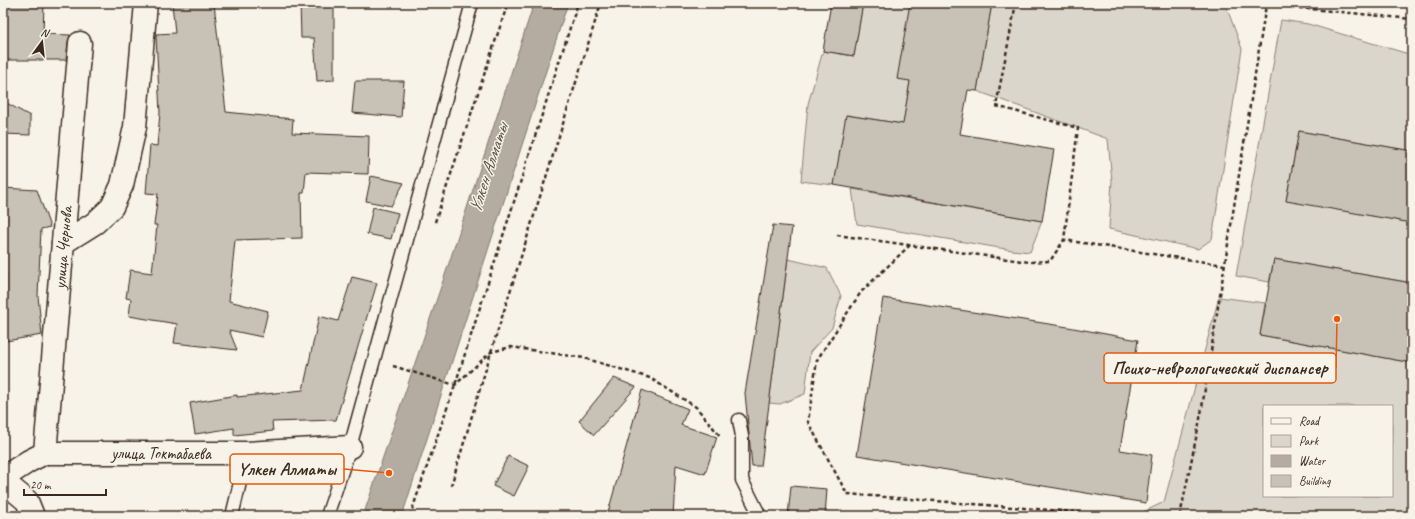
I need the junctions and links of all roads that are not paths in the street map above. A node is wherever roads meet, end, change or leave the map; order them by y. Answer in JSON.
{"nodes":[{"id":1,"x":146,"y":3,"type":"edge"},
{"id":2,"x":472,"y":3,"type":"edge"},
{"id":3,"x":80,"y":43,"type":"dead end"},
{"id":4,"x":62,"y":243,"type":"junction"},
{"id":5,"x":739,"y":420,"type":"dead end"},
{"id":6,"x":350,"y":447,"type":"junction"},
{"id":7,"x":45,"y":453,"type":"junction"},
{"id":8,"x":246,"y":453,"type":"junction"},
{"id":9,"x":3,"y":480,"type":"edge"},
{"id":10,"x":33,"y":516,"type":"edge"},
{"id":11,"x":232,"y":516,"type":"edge"},
{"id":12,"x":327,"y":516,"type":"edge"},
{"id":13,"x":760,"y":516,"type":"edge"}],
"edges":[{"from":1,"to":4,"type":"street"},
{"from":2,"to":6,"type":"lane"},
{"from":3,"to":4,"type":"street","name":"улица Чернова"},
{"from":4,"to":7,"type":"street","name":"улица Чернова"},
{"from":5,"to":13,"type":"lane"},
{"from":6,"to":8,"type":"street","name":"улица Токтабаева"},
{"from":6,"to":12,"type":"lane"},
{"from":7,"to":8,"type":"street","name":"улица Токтабаева"},
{"from":7,"to":9,"type":"street","name":"улица Токтабаева"},
{"from":8,"to":11,"type":"lane"},
{"from":9,"to":10,"type":"street"}]}
